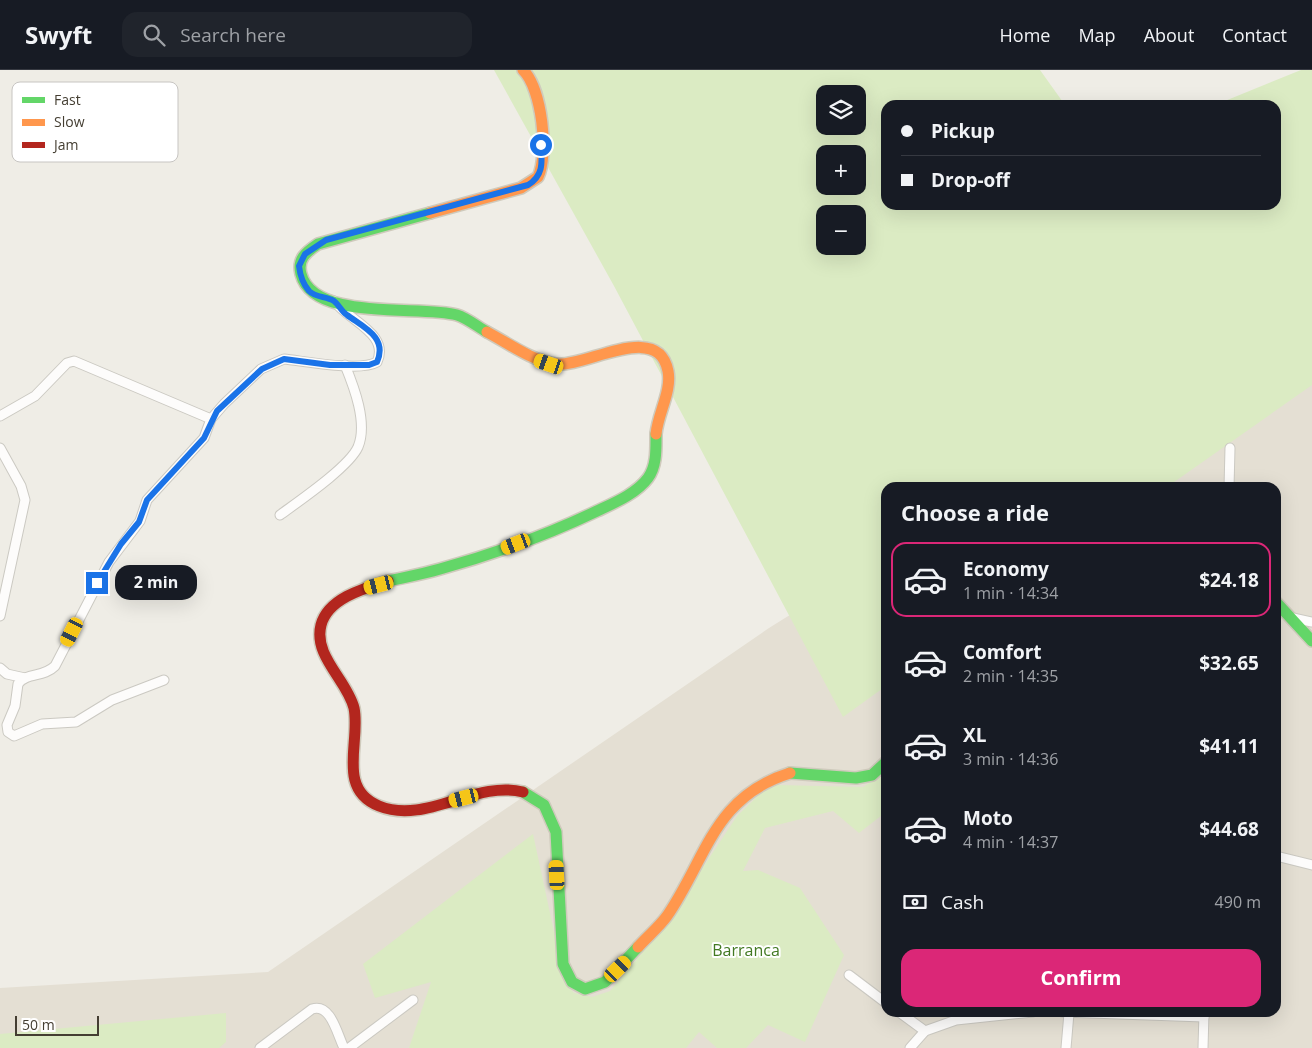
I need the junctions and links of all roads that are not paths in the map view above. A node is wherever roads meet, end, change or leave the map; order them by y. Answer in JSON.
{"nodes":[{"id":1,"x":524,"y":70,"type":"edge"},
{"id":2,"x":334,"y":301,"type":"junction"},
{"id":3,"x":345,"y":365,"type":"junction"},
{"id":4,"x":0,"y":416,"type":"edge"},
{"id":5,"x":211,"y":419,"type":"junction"},
{"id":6,"x":0,"y":448,"type":"edge"},
{"id":7,"x":1230,"y":448,"type":"dead end"},
{"id":8,"x":1229,"y":482,"type":"edge"},
{"id":9,"x":280,"y":515,"type":"dead end"},
{"id":10,"x":1281,"y":607,"type":"edge"},
{"id":11,"x":0,"y":616,"type":"edge"},
{"id":12,"x":1292,"y":618,"type":"junction"},
{"id":13,"x":1312,"y":622,"type":"edge"},
{"id":14,"x":1312,"y":641,"type":"edge"},
{"id":15,"x":0,"y":668,"type":"edge"},
{"id":16,"x":25,"y":678,"type":"junction"},
{"id":17,"x":164,"y":680,"type":"dead end"},
{"id":18,"x":881,"y":767,"type":"edge"},
{"id":19,"x":1281,"y":857,"type":"edge"},
{"id":20,"x":1312,"y":864,"type":"edge"},
{"id":21,"x":849,"y":975,"type":"dead end"},
{"id":22,"x":881,"y":999,"type":"edge"},
{"id":23,"x":413,"y":1000,"type":"dead end"},
{"id":24,"x":907,"y":1017,"type":"edge"},
{"id":25,"x":953,"y":1017,"type":"edge"},
{"id":26,"x":1069,"y":1017,"type":"edge"},
{"id":27,"x":1204,"y":1017,"type":"edge"},
{"id":28,"x":925,"y":1031,"type":"junction"},
{"id":29,"x":260,"y":1048,"type":"edge"},
{"id":30,"x":344,"y":1048,"type":"edge"},
{"id":31,"x":349,"y":1048,"type":"edge"},
{"id":32,"x":910,"y":1048,"type":"edge"},
{"id":33,"x":1066,"y":1048,"type":"edge"},
{"id":34,"x":1203,"y":1048,"type":"edge"}],
"edges":[{"from":1,"to":2,"type":"main road"},
{"from":2,"to":3,"type":"street"},
{"from":2,"to":18,"type":"main road"},
{"from":3,"to":5,"type":"street"},
{"from":3,"to":9,"type":"street"},
{"from":4,"to":5,"type":"street"},
{"from":5,"to":16,"type":"street"},
{"from":6,"to":11,"type":"street"},
{"from":7,"to":8,"type":"street"},
{"from":10,"to":12,"type":"main road"},
{"from":12,"to":13,"type":"street"},
{"from":12,"to":14,"type":"main road"},
{"from":15,"to":16,"type":"street"},
{"from":16,"to":17,"type":"street"},
{"from":19,"to":20,"type":"street"},
{"from":21,"to":22,"type":"street"},
{"from":23,"to":31,"type":"street"},
{"from":24,"to":28,"type":"street"},
{"from":25,"to":28,"type":"street"},
{"from":26,"to":33,"type":"street"},
{"from":27,"to":34,"type":"street"},
{"from":28,"to":32,"type":"street"},
{"from":29,"to":30,"type":"street"}]}
